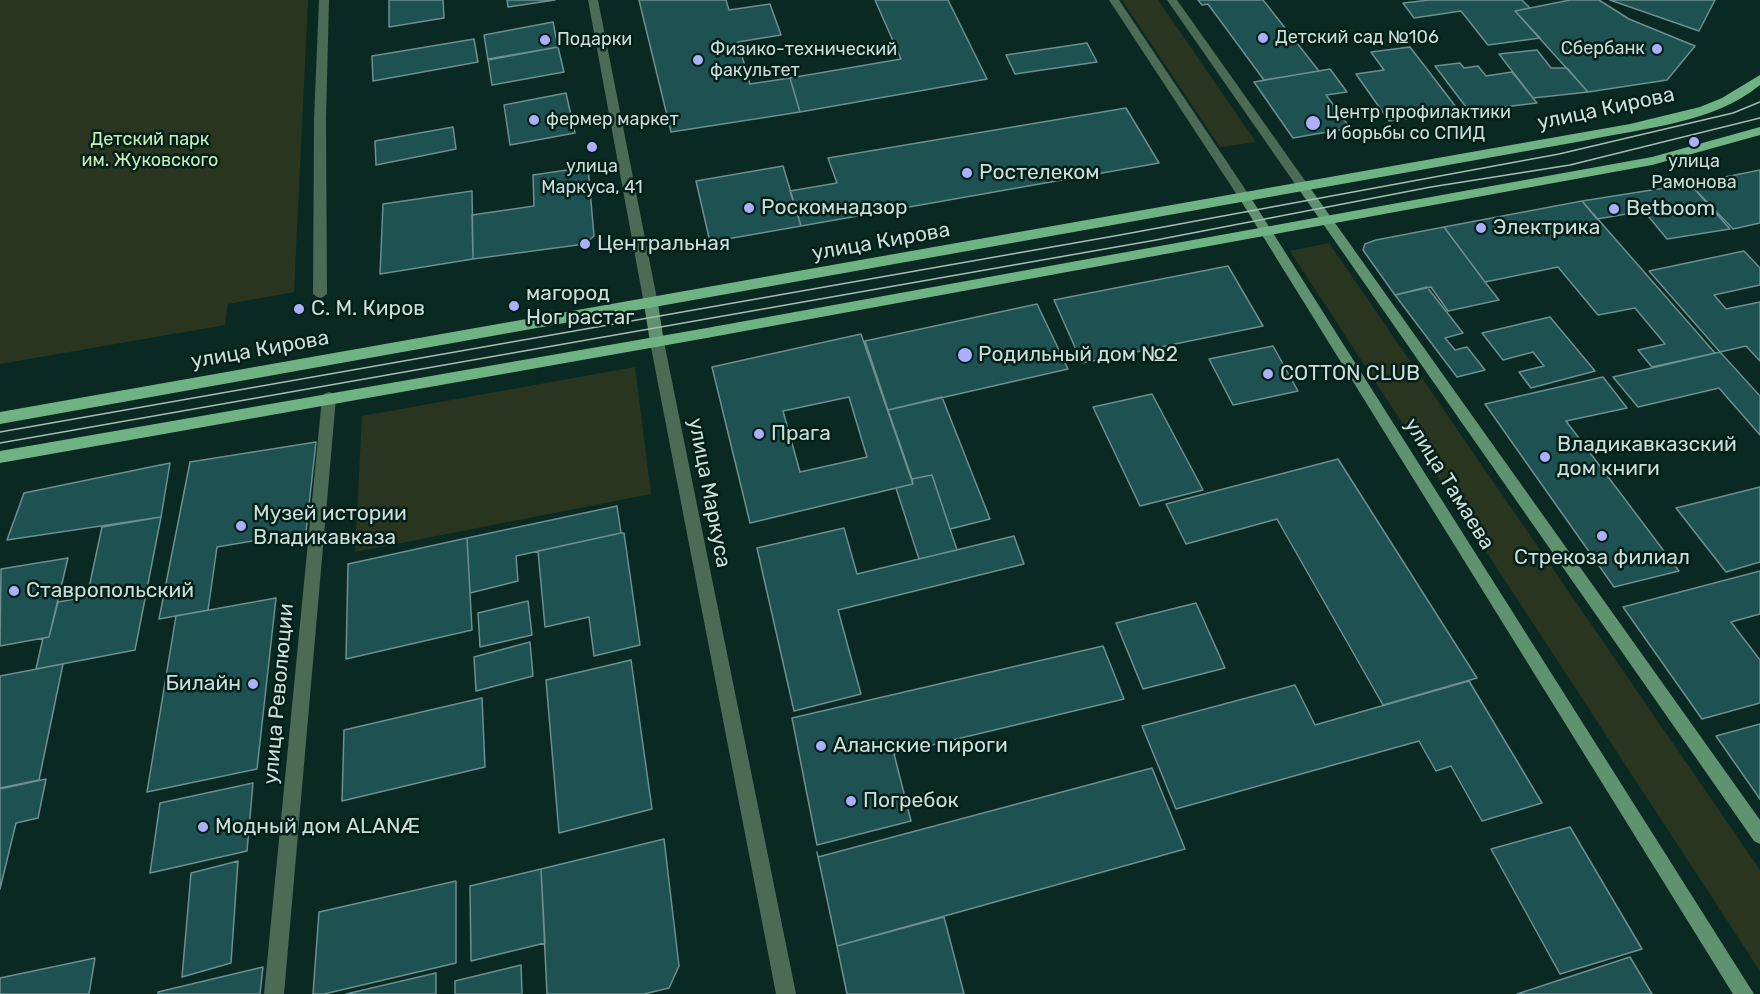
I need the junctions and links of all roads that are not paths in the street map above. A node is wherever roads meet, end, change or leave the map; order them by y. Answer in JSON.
{"nodes":[{"id":1,"x":324,"y":0,"type":"edge"},
{"id":2,"x":593,"y":0,"type":"edge"},
{"id":3,"x":1114,"y":0,"type":"edge"},
{"id":4,"x":1172,"y":0,"type":"edge"},
{"id":5,"x":1760,"y":79,"type":"edge"},
{"id":6,"x":1760,"y":131,"type":"edge"},
{"id":7,"x":1304,"y":188,"type":"junction"},
{"id":8,"x":1245,"y":198,"type":"junction"},
{"id":9,"x":1328,"y":219,"type":"junction"},
{"id":10,"x":1266,"y":231,"type":"junction"},
{"id":11,"x":320,"y":294,"type":"dead end"},
{"id":12,"x":651,"y":304,"type":"junction"},
{"id":13,"x":657,"y":342,"type":"junction"},
{"id":14,"x":329,"y":398,"type":"junction"},
{"id":15,"x":0,"y":418,"type":"edge"},
{"id":16,"x":0,"y":457,"type":"edge"},
{"id":17,"x":1760,"y":835,"type":"edge"},
{"id":18,"x":274,"y":994,"type":"edge"},
{"id":19,"x":786,"y":994,"type":"edge"},
{"id":20,"x":1744,"y":994,"type":"edge"}],
"edges":[{"from":1,"to":11,"type":"street"},
{"from":2,"to":12,"type":"street","name":"улица Маркуса"},
{"from":3,"to":8,"type":"street","name":"улица Тамаева"},
{"from":4,"to":7,"type":"street"},
{"from":5,"to":7,"type":"main road","name":"улица Кирова"},
{"from":6,"to":9,"type":"main road"},
{"from":7,"to":8,"type":"main road","name":"улица Кирова"},
{"from":7,"to":9,"type":"main road"},
{"from":8,"to":10,"type":"main road","name":"улица Тамаева"},
{"from":8,"to":12,"type":"main road","name":"улица Кирова"},
{"from":9,"to":10,"type":"main road"},
{"from":9,"to":17,"type":"main road"},
{"from":10,"to":13,"type":"main road"},
{"from":10,"to":20,"type":"main road","name":"улица Тамаева"},
{"from":12,"to":13,"type":"main road","name":"улица Маркуса"},
{"from":12,"to":15,"type":"main road","name":"улица Кирова"},
{"from":13,"to":14,"type":"main road"},
{"from":13,"to":19,"type":"street","name":"улица Маркуса"},
{"from":14,"to":16,"type":"main road"},
{"from":14,"to":18,"type":"street","name":"улица Революции"}]}
